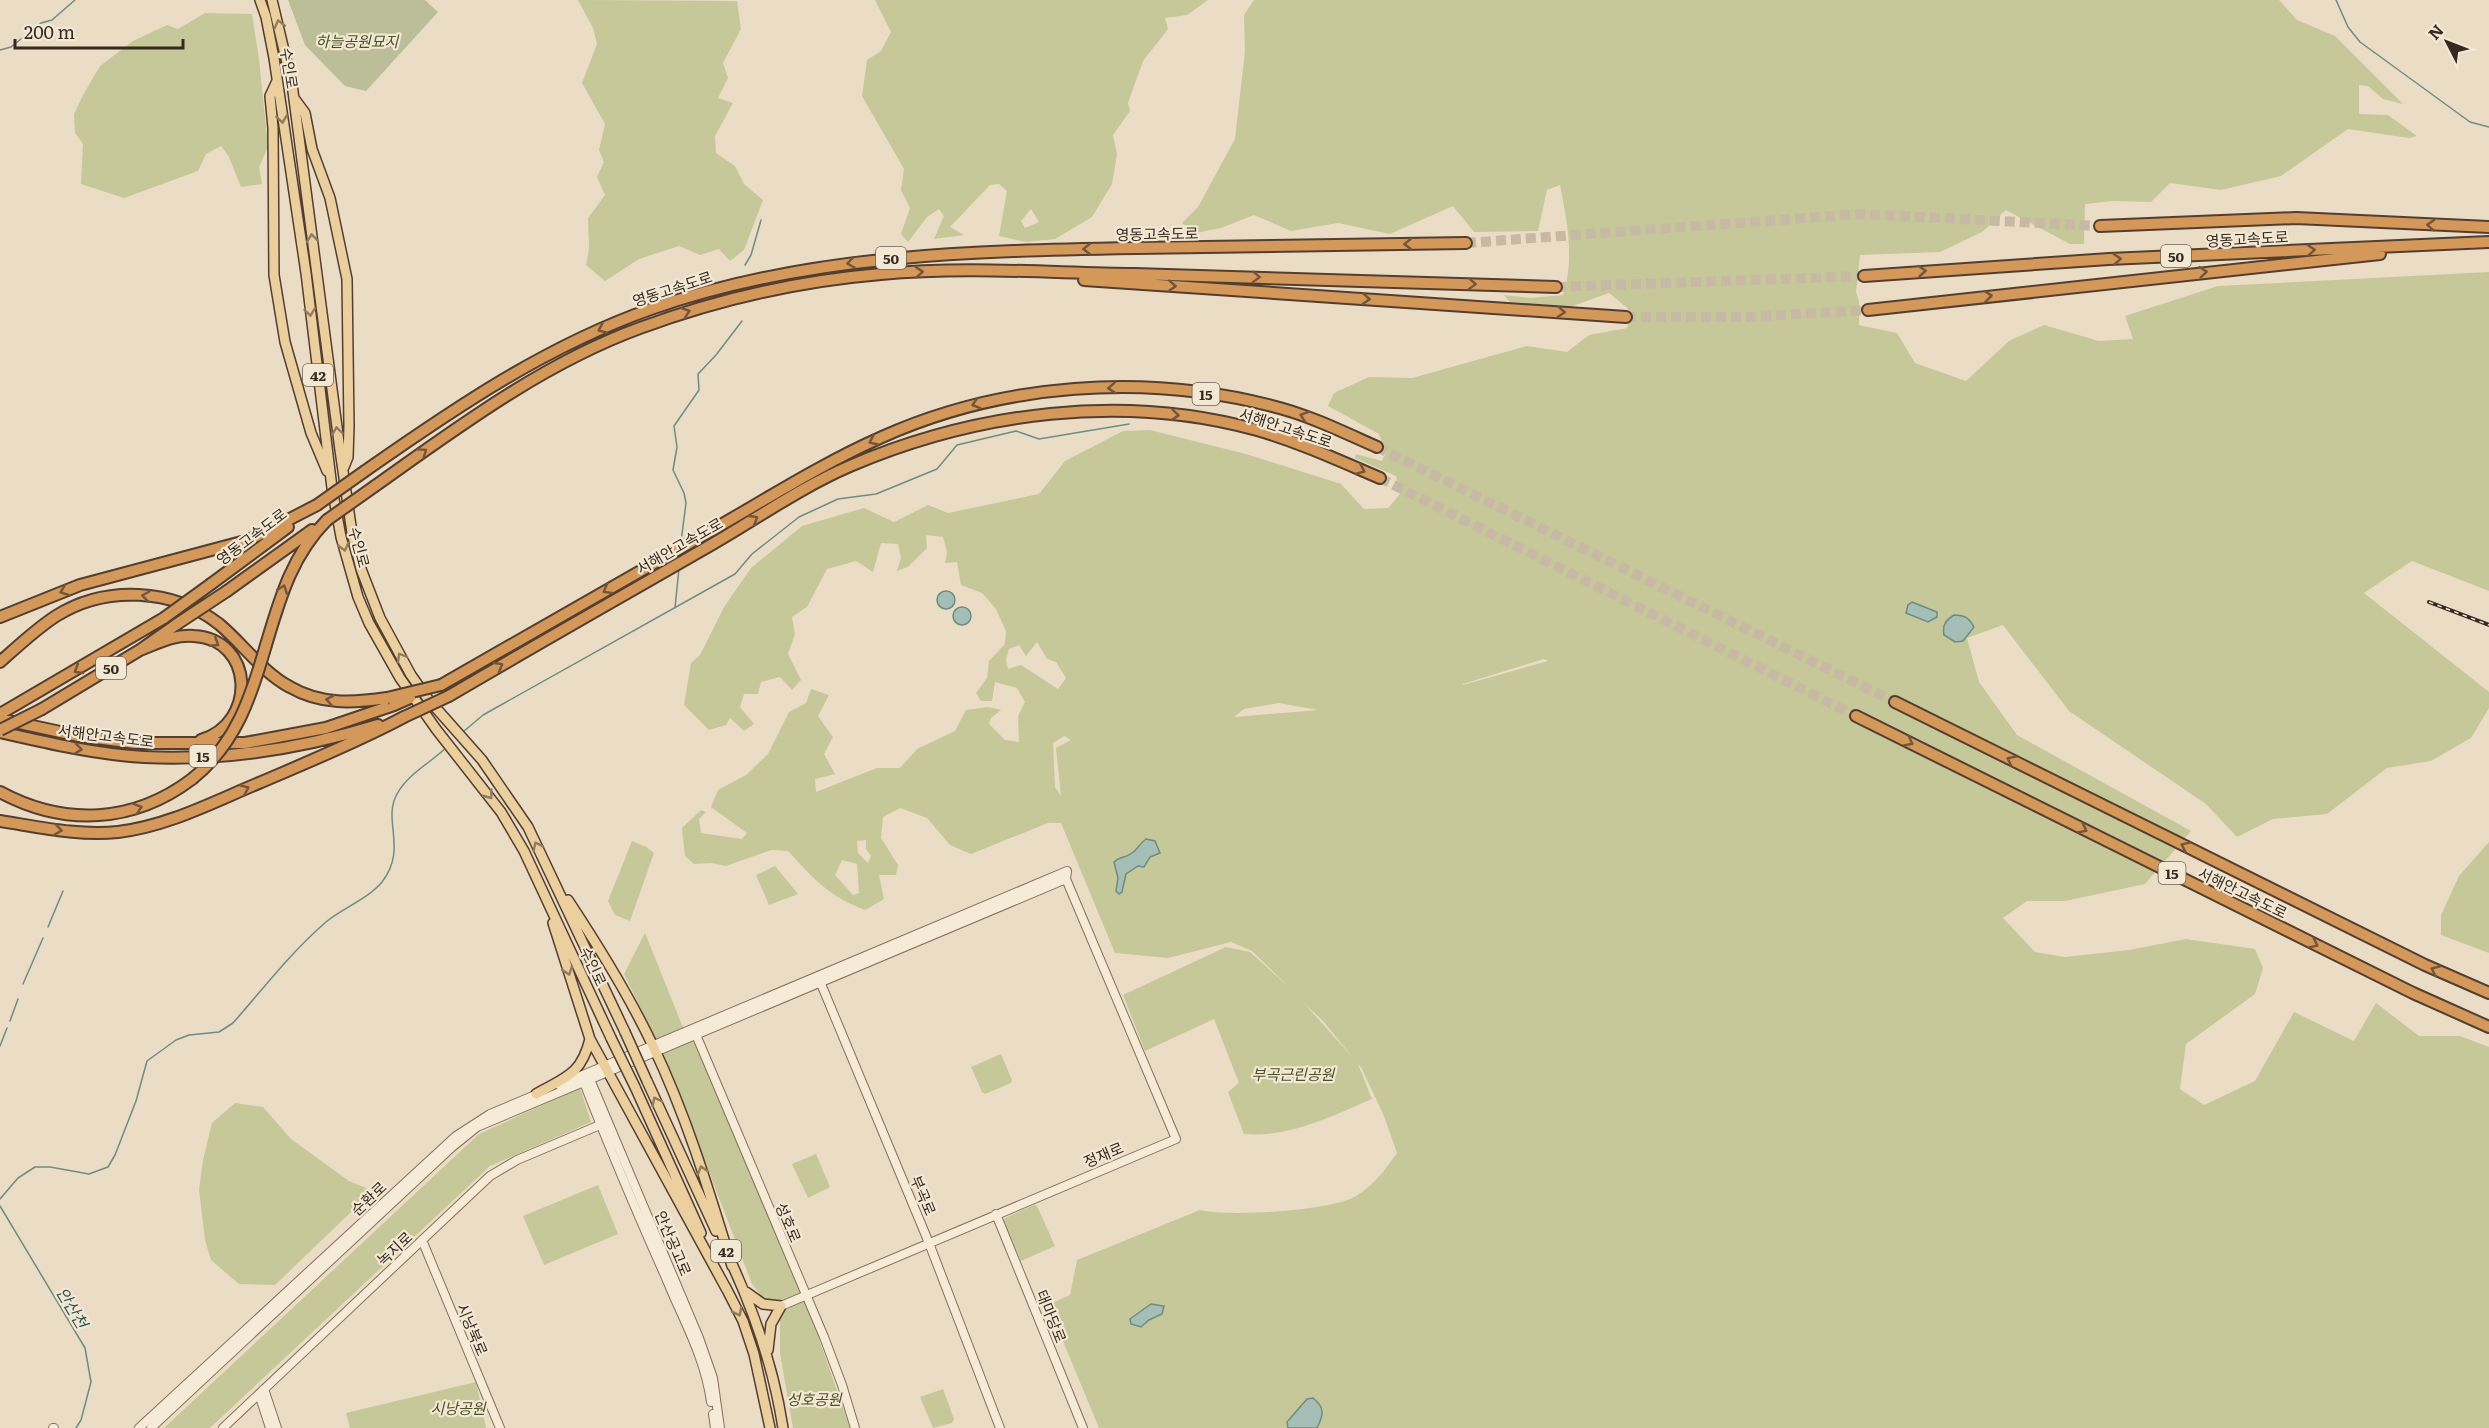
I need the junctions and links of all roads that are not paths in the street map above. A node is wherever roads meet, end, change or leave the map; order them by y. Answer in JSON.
{"nodes":[{"id":1,"x":260,"y":0,"type":"edge"},
{"id":2,"x":272,"y":0,"type":"edge"},
{"id":3,"x":277,"y":81,"type":"junction"},
{"id":4,"x":294,"y":98,"type":"junction"},
{"id":5,"x":2100,"y":226,"type":"tunnel mouth"},
{"id":6,"x":2489,"y":227,"type":"edge"},
{"id":7,"x":2488,"y":242,"type":"edge"},
{"id":8,"x":1466,"y":243,"type":"tunnel mouth"},
{"id":9,"x":946,"y":271,"type":"junction"},
{"id":10,"x":1864,"y":276,"type":"tunnel mouth"},
{"id":11,"x":1556,"y":287,"type":"tunnel mouth"},
{"id":12,"x":1868,"y":310,"type":"tunnel mouth"},
{"id":13,"x":1626,"y":317,"type":"tunnel mouth"},
{"id":14,"x":1377,"y":447,"type":"tunnel mouth"},
{"id":15,"x":343,"y":470,"type":"junction"},
{"id":16,"x":330,"y":477,"type":"junction"},
{"id":17,"x":1380,"y":478,"type":"tunnel mouth"},
{"id":18,"x":317,"y":505,"type":"junction"},
{"id":19,"x":327,"y":520,"type":"junction"},
{"id":20,"x":0,"y":617,"type":"edge"},
{"id":21,"x":140,"y":650,"type":"junction"},
{"id":22,"x":0,"y":662,"type":"edge"},
{"id":23,"x":391,"y":702,"type":"junction"},
{"id":24,"x":1895,"y":702,"type":"tunnel mouth"},
{"id":25,"x":0,"y":714,"type":"edge"},
{"id":26,"x":1856,"y":716,"type":"tunnel mouth"},
{"id":27,"x":404,"y":717,"type":"junction"},
{"id":28,"x":0,"y":719,"type":"edge"},
{"id":29,"x":0,"y":731,"type":"edge"},
{"id":30,"x":191,"y":743,"type":"junction"},
{"id":31,"x":0,"y":792,"type":"edge"},
{"id":32,"x":0,"y":821,"type":"edge"},
{"id":33,"x":548,"y":870,"type":"junction"},
{"id":34,"x":545,"y":895,"type":"junction"},
{"id":35,"x":819,"y":979,"type":"junction"},
{"id":36,"x":2489,"y":993,"type":"edge"},
{"id":37,"x":2489,"y":1027,"type":"edge"},
{"id":38,"x":694,"y":1031,"type":"junction"},
{"id":39,"x":590,"y":1039,"type":"junction"},
{"id":40,"x":654,"y":1048,"type":"junction"},
{"id":41,"x":606,"y":1069,"type":"junction"},
{"id":42,"x":585,"y":1078,"type":"junction"},
{"id":43,"x":536,"y":1094,"type":"junction"},
{"id":44,"x":604,"y":1123,"type":"junction"},
{"id":45,"x":996,"y":1214,"type":"junction"},
{"id":46,"x":422,"y":1240,"type":"junction"},
{"id":47,"x":929,"y":1243,"type":"junction"},
{"id":48,"x":732,"y":1266,"type":"junction"},
{"id":49,"x":727,"y":1290,"type":"junction"},
{"id":50,"x":745,"y":1292,"type":"junction"},
{"id":51,"x":806,"y":1295,"type":"junction"},
{"id":52,"x":781,"y":1306,"type":"junction"},
{"id":53,"x":768,"y":1352,"type":"junction"},
{"id":54,"x":262,"y":1392,"type":"junction"},
{"id":55,"x":139,"y":1428,"type":"edge"},
{"id":56,"x":151,"y":1428,"type":"edge"},
{"id":57,"x":223,"y":1428,"type":"edge"},
{"id":58,"x":270,"y":1428,"type":"edge"},
{"id":59,"x":277,"y":1428,"type":"edge"},
{"id":60,"x":500,"y":1428,"type":"edge"},
{"id":61,"x":715,"y":1428,"type":"edge"},
{"id":62,"x":720,"y":1428,"type":"edge"},
{"id":63,"x":770,"y":1428,"type":"edge"},
{"id":64,"x":783,"y":1428,"type":"edge"},
{"id":65,"x":855,"y":1428,"type":"edge"},
{"id":66,"x":1000,"y":1428,"type":"edge"},
{"id":67,"x":1083,"y":1428,"type":"edge"}],
"edges":[{"from":1,"to":3,"type":"main road","name":"수인로","number":"42"},
{"from":4,"to":2,"type":"main road","name":"수인로","number":"42","one_way":true},
{"from":3,"to":16,"type":"main road","name":"수인로","number":"42","one_way":true},
{"from":3,"to":16,"type":"main road"},
{"from":15,"to":4,"type":"main road","name":"수인로","number":"42","one_way":true},
{"from":4,"to":15,"type":"main road"},
{"from":6,"to":5,"type":"highway","name":"영동고속도로","number":"50","one_way":true},
{"from":10,"to":7,"type":"highway","name":"영동고속도로","number":"50","one_way":true},
{"from":12,"to":7,"type":"highway","name":"영동고속도로","one_way":true},
{"from":8,"to":18,"type":"highway","name":"영동고속도로","number":"50","one_way":true,"bridge":true},
{"from":9,"to":11,"type":"highway","name":"영동고속도로","number":"50","one_way":true},
{"from":9,"to":13,"type":"highway","name":"영동고속도로","number":"50","one_way":true},
{"from":19,"to":9,"type":"highway","name":"영동고속도로","number":"50","one_way":true,"bridge":true},
{"from":14,"to":23,"type":"highway","name":"서해안고속도로","number":"15","one_way":true,"bridge":true},
{"from":33,"to":15,"type":"main road","name":"수인로","number":"42","one_way":true},
{"from":16,"to":34,"type":"main road","name":"수인로","number":"42","one_way":true},
{"from":27,"to":17,"type":"highway","name":"서해안고속도로","number":"15","one_way":true,"bridge":true},
{"from":18,"to":20,"type":"highway","one_way":true},
{"from":18,"to":25,"type":"highway","name":"영동고속도로","number":"50","one_way":true,"bridge":true},
{"from":19,"to":21,"type":"highway","name":"영동고속도로","number":"50","bridge":true},
{"from":31,"to":19,"type":"highway","one_way":true,"bridge":true},
{"from":21,"to":29,"type":"highway","name":"영동고속도로","number":"50","bridge":true},
{"from":21,"to":30,"type":"highway","one_way":true},
{"from":23,"to":22,"type":"highway","one_way":true},
{"from":23,"to":30,"type":"highway","name":"서해안고속도로","number":"15"},
{"from":36,"to":24,"type":"highway","name":"서해안고속도로","number":"15","one_way":true},
{"from":26,"to":37,"type":"highway","name":"서해안고속도로","number":"15","one_way":true},
{"from":29,"to":27,"type":"highway","name":"서해안고속도로","number":"15","one_way":true},
{"from":32,"to":27,"type":"highway","one_way":true},
{"from":28,"to":30,"type":"highway","name":"서해안고속도로","number":"15"},
{"from":33,"to":40,"type":"main road"},
{"from":48,"to":33,"type":"main road","name":"수인로","number":"42","one_way":true,"bridge":true},
{"from":34,"to":39,"type":"main road","one_way":true},
{"from":34,"to":49,"type":"main road","name":"수인로","number":"42","bridge":true},
{"from":35,"to":38,"type":"street","name":"정재로"},
{"from":35,"to":45,"type":"street","name":"정재로"},
{"from":35,"to":47,"type":"street","name":"부곡로"},
{"from":38,"to":40,"type":"street","name":"정재로"},
{"from":38,"to":51,"type":"street","name":"성호로"},
{"from":39,"to":41,"type":"main road"},
{"from":39,"to":43,"type":"main road"},
{"from":40,"to":41,"type":"street","name":"순환로"},
{"from":48,"to":40,"type":"main road","one_way":true},
{"from":41,"to":42,"type":"street","name":"순환로"},
{"from":41,"to":49,"type":"main road"},
{"from":42,"to":43,"type":"street","name":"순환로"},
{"from":42,"to":44,"type":"street","name":"안산공고로"},
{"from":42,"to":56,"type":"street","name":"순환로"},
{"from":43,"to":55,"type":"street","name":"순환로"},
{"from":44,"to":46,"type":"street","name":"녹지로"},
{"from":44,"to":61,"type":"street","name":"안산공고로"},
{"from":44,"to":62,"type":"street","name":"안산공고로"},
{"from":45,"to":47,"type":"street","name":"정재로"},
{"from":45,"to":67,"type":"street","name":"태마당로"},
{"from":46,"to":54,"type":"street","name":"녹지로"},
{"from":46,"to":60,"type":"street","name":"시낭북로"},
{"from":47,"to":51,"type":"street","name":"정재로"},
{"from":47,"to":66,"type":"street","name":"부곡로"},
{"from":48,"to":50,"type":"main road","number":"42"},
{"from":49,"to":63,"type":"main road","number":"42","one_way":true},
{"from":50,"to":52,"type":"main road"},
{"from":50,"to":53,"type":"main road","number":"42"},
{"from":51,"to":52,"type":"street","name":"정재로"},
{"from":51,"to":65,"type":"street","name":"성호로"},
{"from":52,"to":53,"type":"main road"},
{"from":53,"to":64,"type":"main road","number":"42"},
{"from":54,"to":57,"type":"street","name":"녹지로"},
{"from":54,"to":58,"type":"street"},
{"from":54,"to":59,"type":"street"}]}
